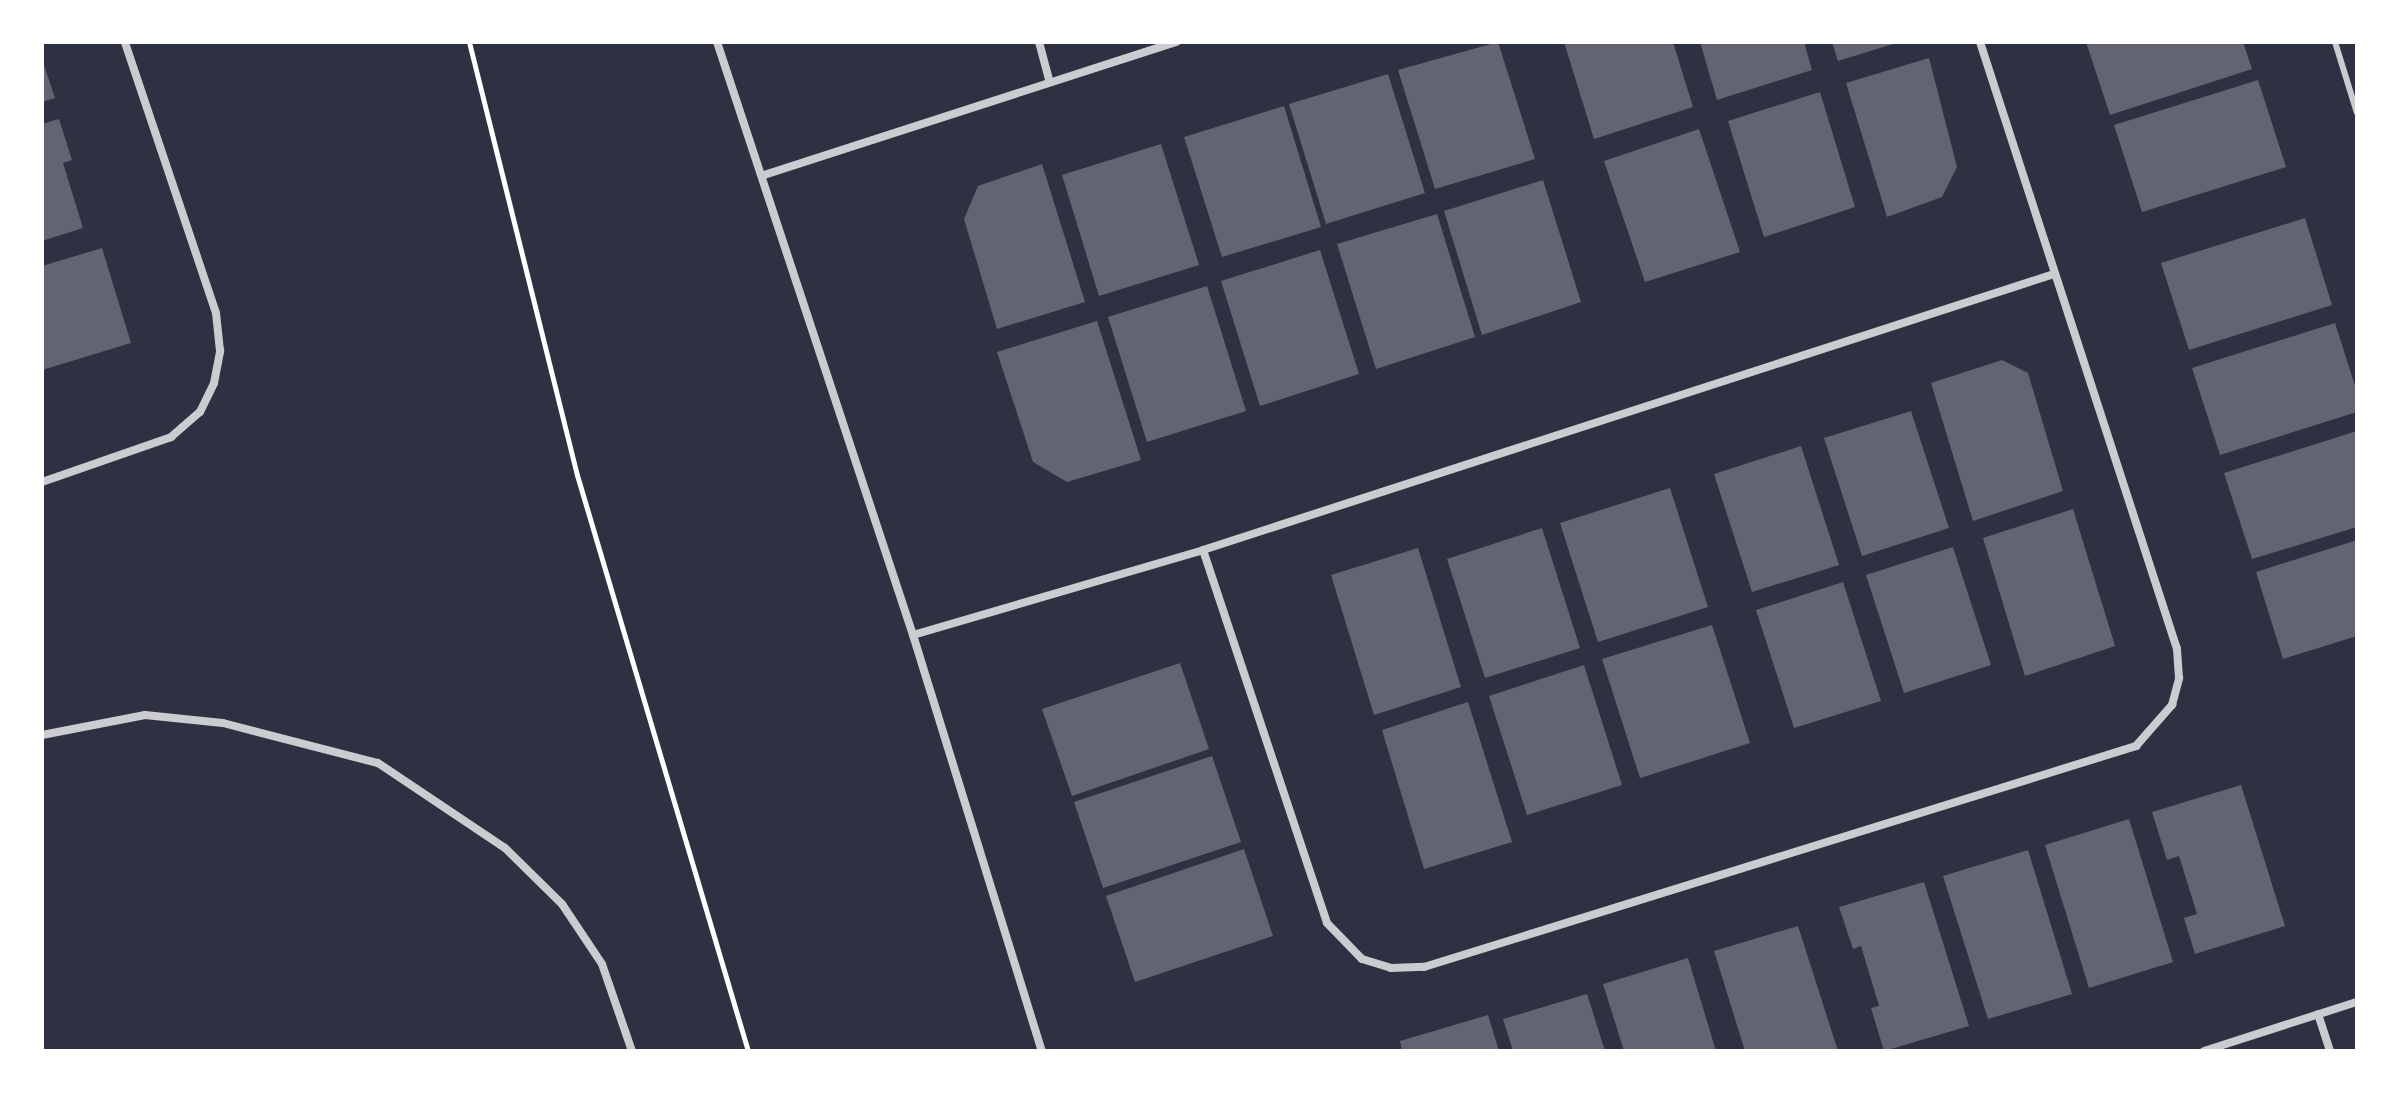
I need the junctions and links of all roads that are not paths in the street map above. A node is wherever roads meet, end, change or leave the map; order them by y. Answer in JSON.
{"nodes":[{"id":1,"x":125,"y":42,"type":"edge"},
{"id":2,"x":717,"y":42,"type":"edge"},
{"id":3,"x":1039,"y":42,"type":"edge"},
{"id":4,"x":1177,"y":42,"type":"edge"},
{"id":5,"x":1980,"y":42,"type":"edge"},
{"id":6,"x":2335,"y":42,"type":"edge"},
{"id":7,"x":1049,"y":80,"type":"junction"},
{"id":8,"x":2357,"y":113,"type":"edge"},
{"id":9,"x":764,"y":175,"type":"junction"},
{"id":10,"x":2054,"y":274,"type":"junction"},
{"id":11,"x":42,"y":482,"type":"edge"},
{"id":12,"x":1203,"y":550,"type":"junction"},
{"id":13,"x":913,"y":635,"type":"junction"},
{"id":14,"x":42,"y":735,"type":"edge"},
{"id":15,"x":2357,"y":1002,"type":"edge"},
{"id":16,"x":2318,"y":1014,"type":"junction"},
{"id":17,"x":632,"y":1051,"type":"edge"},
{"id":18,"x":1042,"y":1051,"type":"edge"},
{"id":19,"x":2204,"y":1051,"type":"edge"},
{"id":20,"x":2330,"y":1051,"type":"edge"}],
"edges":[{"from":1,"to":11,"type":"street"},
{"from":2,"to":9,"type":"street"},
{"from":3,"to":7,"type":"street"},
{"from":4,"to":7,"type":"street"},
{"from":5,"to":10,"type":"street"},
{"from":6,"to":8,"type":"lane"},
{"from":7,"to":9,"type":"street"},
{"from":9,"to":13,"type":"street"},
{"from":10,"to":12,"type":"street"},
{"from":10,"to":12,"type":"street"},
{"from":12,"to":13,"type":"street"},
{"from":13,"to":18,"type":"street"},
{"from":14,"to":17,"type":"street"},
{"from":15,"to":16,"type":"street"},
{"from":16,"to":19,"type":"street"},
{"from":16,"to":20,"type":"street"}]}
